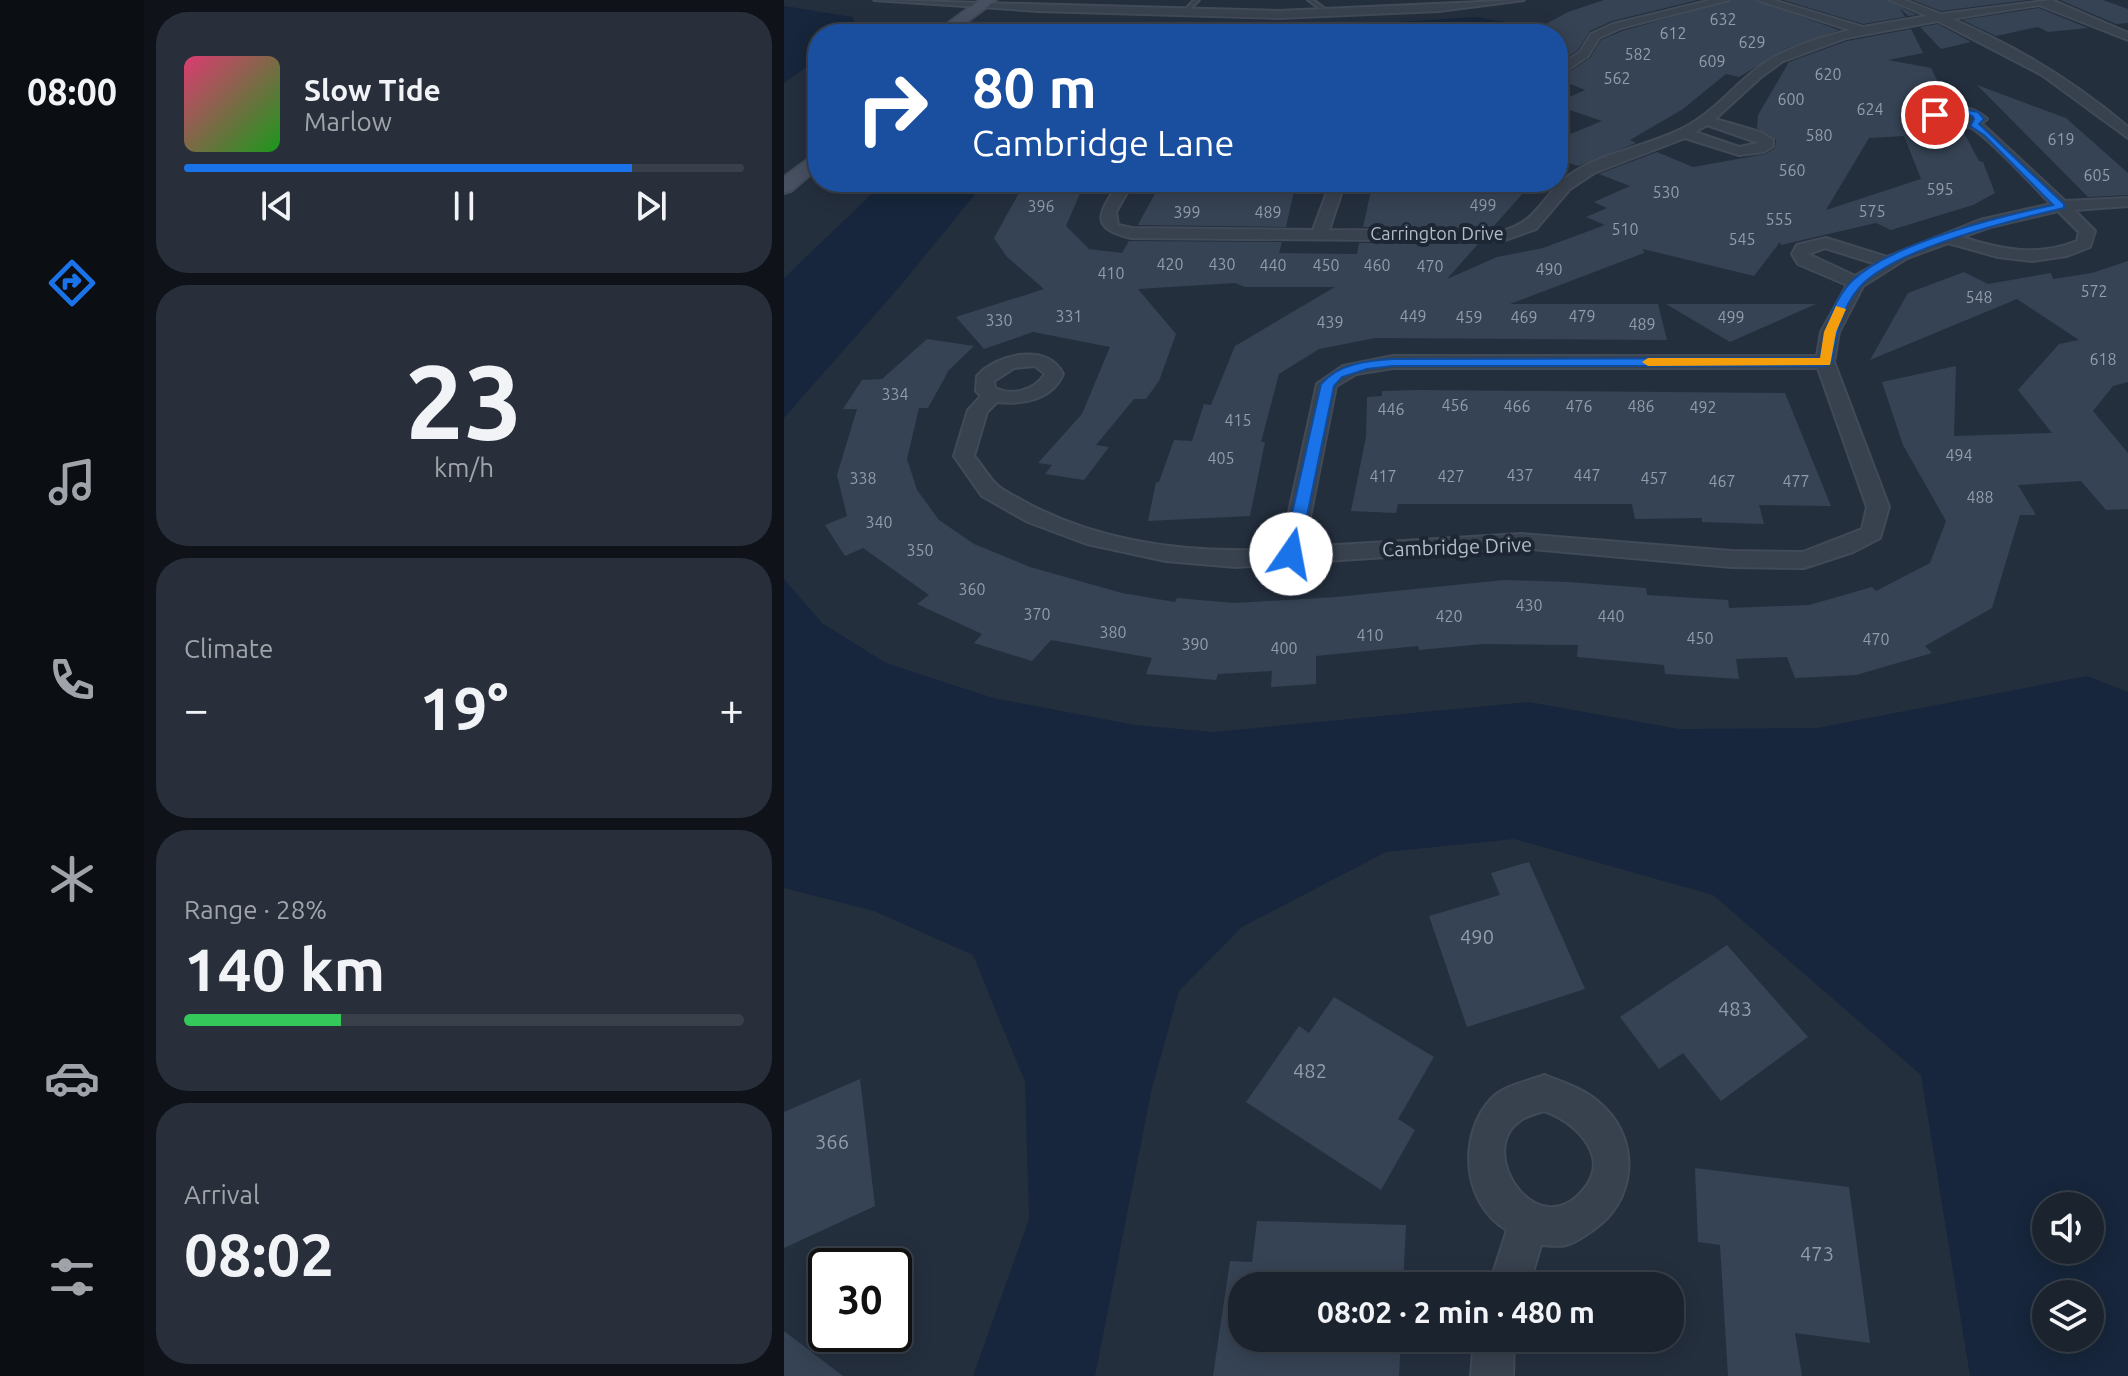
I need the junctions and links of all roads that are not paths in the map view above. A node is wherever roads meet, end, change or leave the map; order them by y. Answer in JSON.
{"nodes":[{"id":1,"x":879,"y":0,"type":"edge"},
{"id":2,"x":1197,"y":0,"type":"edge"},
{"id":3,"x":1310,"y":0,"type":"edge"},
{"id":4,"x":1441,"y":0,"type":"edge"},
{"id":5,"x":1519,"y":0,"type":"edge"},
{"id":6,"x":1724,"y":0,"type":"edge"},
{"id":7,"x":1762,"y":0,"type":"edge"},
{"id":8,"x":1895,"y":0,"type":"edge"},
{"id":9,"x":1921,"y":0,"type":"edge"},
{"id":10,"x":2041,"y":0,"type":"edge"},
{"id":11,"x":1012,"y":2,"type":"edge"},
{"id":12,"x":985,"y":3,"type":"edge"},
{"id":13,"x":1322,"y":8,"type":"junction"},
{"id":14,"x":1187,"y":9,"type":"junction"},
{"id":15,"x":1961,"y":14,"type":"junction"},
{"id":16,"x":1298,"y":16,"type":"junction"},
{"id":17,"x":1942,"y":17,"type":"junction"},
{"id":18,"x":955,"y":24,"type":"edge"},
{"id":19,"x":984,"y":24,"type":"edge"},
{"id":20,"x":1989,"y":25,"type":"dead end"},
{"id":21,"x":1864,"y":31,"type":"junction"},
{"id":22,"x":2128,"y":37,"type":"edge"},
{"id":23,"x":1568,"y":65,"type":"edge"},
{"id":24,"x":1706,"y":121,"type":"junction"},
{"id":25,"x":1973,"y":124,"type":"dead end"},
{"id":26,"x":1685,"y":133,"type":"junction"},
{"id":27,"x":2128,"y":134,"type":"edge"},
{"id":28,"x":808,"y":167,"type":"edge"},
{"id":29,"x":1568,"y":184,"type":"edge"},
{"id":30,"x":784,"y":187,"type":"edge"},
{"id":31,"x":1120,"y":192,"type":"edge"},
{"id":32,"x":1334,"y":192,"type":"edge"},
{"id":33,"x":1562,"y":192,"type":"edge"},
{"id":34,"x":2128,"y":202,"type":"edge"},
{"id":35,"x":2060,"y":206,"type":"junction"},
{"id":36,"x":1320,"y":233,"type":"junction"},
{"id":37,"x":1946,"y":237,"type":"junction"},
{"id":38,"x":1887,"y":262,"type":"junction"},
{"id":39,"x":1856,"y":283,"type":"junction"},
{"id":40,"x":1825,"y":362,"type":"junction"},
{"id":41,"x":992,"y":396,"type":"dead end"},
{"id":42,"x":1291,"y":554,"type":"junction"},
{"id":43,"x":1528,"y":1223,"type":"dead end"},
{"id":44,"x":1513,"y":1272,"type":"edge"},
{"id":45,"x":1490,"y":1352,"type":"edge"},
{"id":46,"x":1492,"y":1376,"type":"edge"}],
"edges":[{"from":1,"to":12,"type":"street"},
{"from":2,"to":14,"type":"lane"},
{"from":3,"to":13,"type":"lane"},
{"from":4,"to":13,"type":"street"},
{"from":5,"to":16,"type":"street"},
{"from":6,"to":23,"type":"street"},
{"from":7,"to":21,"type":"street"},
{"from":8,"to":17,"type":"street"},
{"from":9,"to":15,"type":"street"},
{"from":10,"to":15,"type":"street","name":"Carrington Drive"},
{"from":10,"to":22,"type":"street"},
{"from":11,"to":12,"type":"street"},
{"from":11,"to":14,"type":"street"},
{"from":11,"to":16,"type":"street"},
{"from":11,"to":19,"type":"main road"},
{"from":12,"to":18,"type":"main road"},
{"from":13,"to":14,"type":"street"},
{"from":13,"to":16,"type":"lane"},
{"from":15,"to":17,"type":"street","name":"Carrington Drive"},
{"from":15,"to":20,"type":"street"},
{"from":17,"to":21,"type":"street","name":"Carrington Drive"},
{"from":17,"to":27,"type":"street"},
{"from":21,"to":24,"type":"street","name":"Carrington Drive"},
{"from":24,"to":26,"type":"street","name":"Carrington Drive"},
{"from":24,"to":26,"type":"street"},
{"from":25,"to":35,"type":"street"},
{"from":26,"to":29,"type":"street","name":"Carrington Drive"},
{"from":28,"to":30,"type":"main road"},
{"from":31,"to":36,"type":"street","name":"Carrington Drive"},
{"from":32,"to":36,"type":"street"},
{"from":33,"to":36,"type":"street","name":"Carrington Drive"},
{"from":34,"to":35,"type":"street"},
{"from":35,"to":37,"type":"street"},
{"from":35,"to":37,"type":"street"},
{"from":37,"to":38,"type":"street"},
{"from":38,"to":39,"type":"street"},
{"from":38,"to":39,"type":"street"},
{"from":39,"to":40,"type":"street"},
{"from":40,"to":42,"type":"street"},
{"from":40,"to":42,"type":"street","name":"Cambridge Drive"},
{"from":41,"to":42,"type":"street","name":"Cambridge Drive"},
{"from":43,"to":44,"type":"street"},
{"from":45,"to":46,"type":"street"}]}
